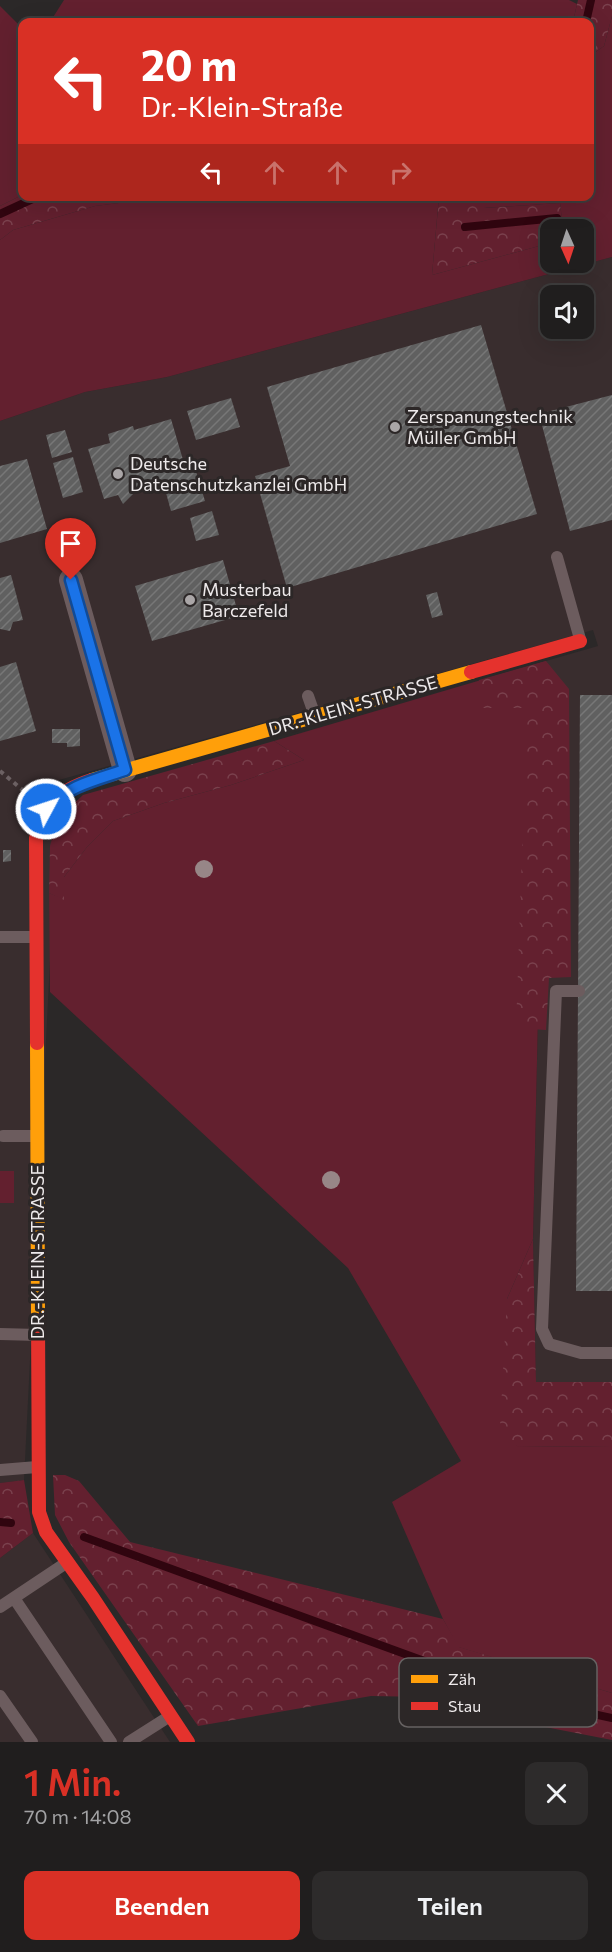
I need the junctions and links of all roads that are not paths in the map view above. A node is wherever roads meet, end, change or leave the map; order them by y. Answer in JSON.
{"nodes":[{"id":1,"x":557,"y":557,"type":"dead end"},
{"id":2,"x":71,"y":580,"type":"dead end"},
{"id":3,"x":580,"y":641,"type":"joint"},
{"id":4,"x":308,"y":696,"type":"dead end"},
{"id":5,"x":315,"y":717,"type":"junction"},
{"id":6,"x":125,"y":770,"type":"junction"},
{"id":7,"x":1,"y":937,"type":"edge"},
{"id":8,"x":36,"y":937,"type":"junction"},
{"id":9,"x":579,"y":991,"type":"dead end"},
{"id":10,"x":3,"y":1136,"type":"dead end"},
{"id":11,"x":37,"y":1136,"type":"junction"},
{"id":12,"x":0,"y":1334,"type":"edge"},
{"id":13,"x":38,"y":1335,"type":"junction"},
{"id":14,"x":612,"y":1353,"type":"edge"},
{"id":15,"x":38,"y":1466,"type":"junction"},
{"id":16,"x":0,"y":1470,"type":"edge"},
{"id":17,"x":67,"y":1563,"type":"junction"},
{"id":18,"x":14,"y":1598,"type":"junction"},
{"id":19,"x":0,"y":1607,"type":"edge"},
{"id":20,"x":0,"y":1696,"type":"edge"},
{"id":21,"x":171,"y":1715,"type":"junction"},
{"id":22,"x":32,"y":1742,"type":"edge"},
{"id":23,"x":111,"y":1742,"type":"edge"},
{"id":24,"x":129,"y":1742,"type":"edge"},
{"id":25,"x":188,"y":1742,"type":"edge"}],
"edges":[{"from":1,"to":3,"type":"lane"},
{"from":2,"to":6,"type":"street"},
{"from":3,"to":5,"type":"street","name":"DR.-KLEIN-STRASSE"},
{"from":4,"to":5,"type":"lane"},
{"from":5,"to":6,"type":"street","name":"DR.-KLEIN-STRASSE"},
{"from":6,"to":8,"type":"street","name":"DR.-KLEIN-STRASSE"},
{"from":7,"to":8,"type":"lane"},
{"from":8,"to":11,"type":"street","name":"DR.-KLEIN-STRASSE"},
{"from":9,"to":14,"type":"lane"},
{"from":10,"to":11,"type":"lane"},
{"from":11,"to":13,"type":"street","name":"DR.-KLEIN-STRASSE"},
{"from":12,"to":13,"type":"lane"},
{"from":13,"to":15,"type":"street","name":"DR.-KLEIN-STRASSE"},
{"from":15,"to":16,"type":"lane"},
{"from":15,"to":17,"type":"street","name":"DR.-KLEIN-STRASSE"},
{"from":17,"to":18,"type":"lane"},
{"from":17,"to":21,"type":"street","name":"DR.-KLEIN-STRASSE"},
{"from":18,"to":19,"type":"lane"},
{"from":18,"to":23,"type":"lane"},
{"from":20,"to":22,"type":"lane"},
{"from":21,"to":24,"type":"lane"},
{"from":21,"to":25,"type":"street","name":"DR.-KLEIN-STRASSE"}]}
